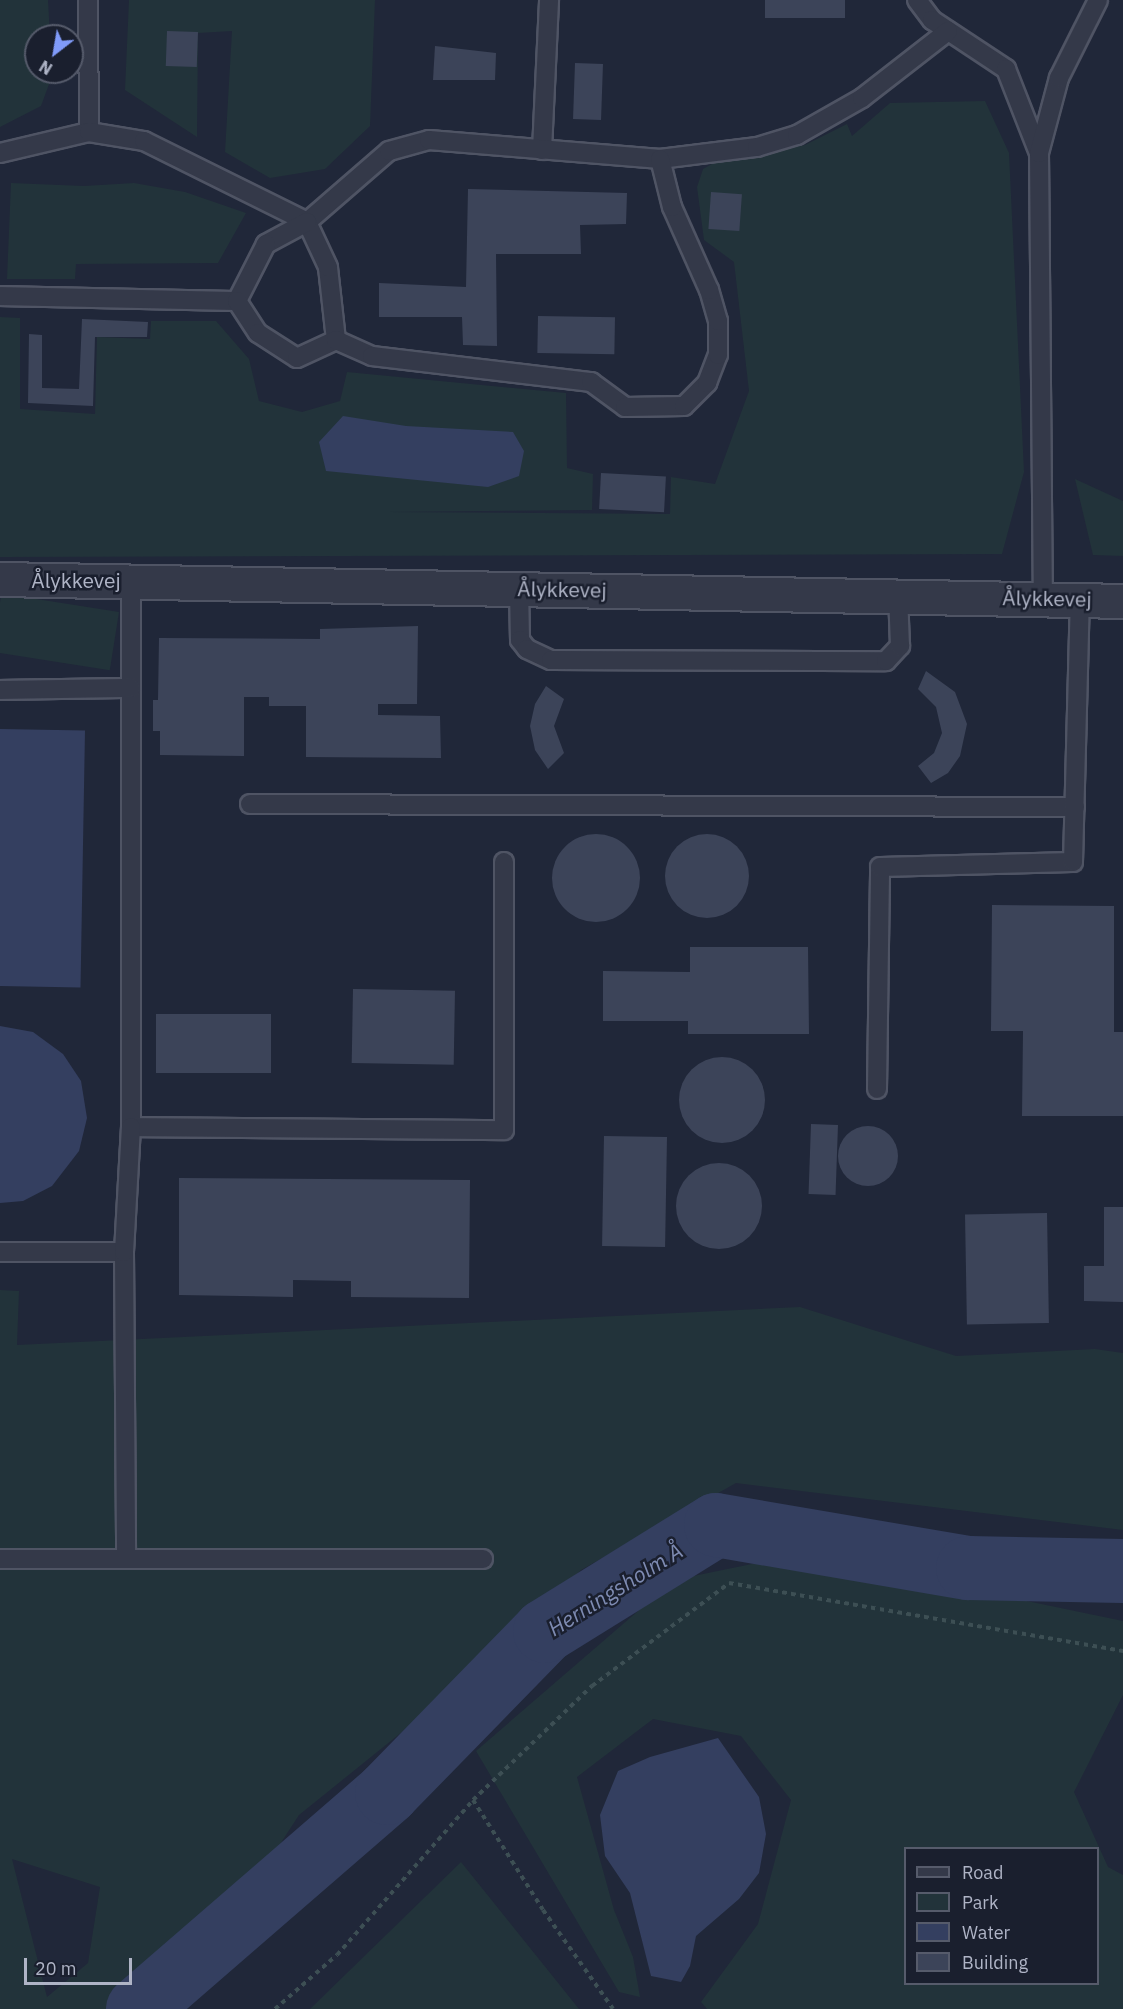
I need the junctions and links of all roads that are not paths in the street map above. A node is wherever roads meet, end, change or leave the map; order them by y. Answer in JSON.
{"nodes":[{"id":1,"x":88,"y":0,"type":"edge"},
{"id":2,"x":549,"y":0,"type":"edge"},
{"id":3,"x":917,"y":0,"type":"edge"},
{"id":4,"x":1098,"y":0,"type":"edge"},
{"id":5,"x":948,"y":31,"type":"junction"},
{"id":6,"x":89,"y":132,"type":"junction"},
{"id":7,"x":542,"y":150,"type":"junction"},
{"id":8,"x":0,"y":153,"type":"edge"},
{"id":9,"x":1039,"y":153,"type":"junction"},
{"id":10,"x":660,"y":159,"type":"junction"},
{"id":11,"x":307,"y":222,"type":"junction"},
{"id":12,"x":0,"y":296,"type":"edge"},
{"id":13,"x":237,"y":301,"type":"junction"},
{"id":14,"x":336,"y":340,"type":"junction"},
{"id":15,"x":0,"y":579,"type":"edge"},
{"id":16,"x":131,"y":580,"type":"junction"},
{"id":17,"x":519,"y":588,"type":"junction"},
{"id":18,"x":898,"y":595,"type":"junction"},
{"id":19,"x":1043,"y":598,"type":"junction"},
{"id":20,"x":1080,"y":598,"type":"junction"},
{"id":21,"x":1123,"y":601,"type":"edge"},
{"id":22,"x":131,"y":688,"type":"junction"},
{"id":23,"x":0,"y":690,"type":"edge"},
{"id":24,"x":250,"y":804,"type":"dead end"},
{"id":25,"x":1075,"y":807,"type":"junction"},
{"id":26,"x":504,"y":862,"type":"dead end"},
{"id":27,"x":877,"y":1089,"type":"dead end"},
{"id":28,"x":131,"y":1127,"type":"junction"},
{"id":29,"x":0,"y":1252,"type":"edge"},
{"id":30,"x":124,"y":1252,"type":"junction"},
{"id":31,"x":0,"y":1559,"type":"edge"},
{"id":32,"x":126,"y":1559,"type":"junction"},
{"id":33,"x":483,"y":1559,"type":"dead end"}],
"edges":[{"from":1,"to":6,"type":"lane"},
{"from":2,"to":7,"type":"lane"},
{"from":3,"to":5,"type":"lane"},
{"from":4,"to":9,"type":"lane"},
{"from":5,"to":9,"type":"lane"},
{"from":5,"to":10,"type":"lane"},
{"from":6,"to":8,"type":"lane"},
{"from":6,"to":11,"type":"lane"},
{"from":7,"to":10,"type":"lane"},
{"from":7,"to":11,"type":"lane"},
{"from":9,"to":19,"type":"lane"},
{"from":10,"to":14,"type":"lane"},
{"from":11,"to":13,"type":"lane"},
{"from":11,"to":14,"type":"lane"},
{"from":12,"to":13,"type":"lane"},
{"from":13,"to":14,"type":"lane"},
{"from":15,"to":16,"type":"street","name":"Ålykkevej"},
{"from":16,"to":17,"type":"street","name":"Ålykkevej"},
{"from":16,"to":22,"type":"lane"},
{"from":17,"to":18,"type":"street","name":"Ålykkevej"},
{"from":17,"to":18,"type":"lane"},
{"from":18,"to":19,"type":"street","name":"Ålykkevej"},
{"from":19,"to":20,"type":"street","name":"Ålykkevej"},
{"from":20,"to":21,"type":"street","name":"Ålykkevej"},
{"from":20,"to":25,"type":"lane"},
{"from":22,"to":23,"type":"lane"},
{"from":22,"to":28,"type":"lane"},
{"from":24,"to":25,"type":"lane"},
{"from":25,"to":27,"type":"lane"},
{"from":26,"to":28,"type":"lane"},
{"from":28,"to":30,"type":"lane"},
{"from":29,"to":30,"type":"lane"},
{"from":30,"to":32,"type":"lane"},
{"from":31,"to":32,"type":"lane"},
{"from":32,"to":33,"type":"lane"}]}
